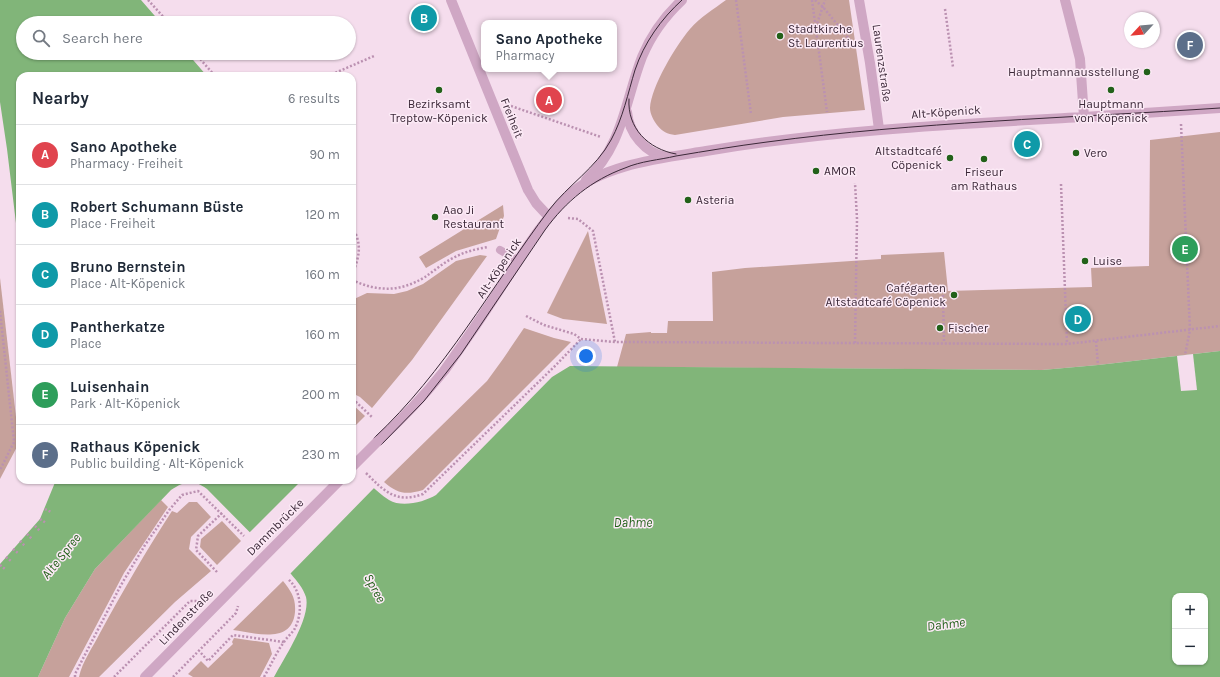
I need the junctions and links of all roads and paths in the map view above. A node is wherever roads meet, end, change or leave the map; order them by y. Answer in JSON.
{"nodes":[{"id":1,"x":148,"y":0,"type":"edge"},
{"id":2,"x":450,"y":0,"type":"edge"},
{"id":3,"x":682,"y":0,"type":"edge"},
{"id":4,"x":736,"y":0,"type":"edge"},
{"id":5,"x":812,"y":0,"type":"edge"},
{"id":6,"x":815,"y":0,"type":"edge"},
{"id":7,"x":825,"y":0,"type":"edge"},
{"id":8,"x":859,"y":0,"type":"edge"},
{"id":9,"x":1065,"y":0,"type":"edge"},
{"id":10,"x":823,"y":7,"type":"junction"},
{"id":11,"x":945,"y":9,"type":"dead end"},
{"id":12,"x":163,"y":16,"type":"edge"},
{"id":13,"x":816,"y":28,"type":"junction"},
{"id":14,"x":851,"y":40,"type":"dead end"},
{"id":15,"x":374,"y":56,"type":"dead end"},
{"id":16,"x":201,"y":60,"type":"edge"},
{"id":17,"x":953,"y":67,"type":"dead end"},
{"id":18,"x":212,"y":72,"type":"edge"},
{"id":19,"x":337,"y":72,"type":"edge"},
{"id":20,"x":490,"y":98,"type":"junction"},
{"id":21,"x":626,"y":108,"type":"junction"},
{"id":22,"x":1220,"y":108,"type":"edge"},
{"id":23,"x":1181,"y":111,"type":"junction"},
{"id":24,"x":827,"y":112,"type":"dead end"},
{"id":25,"x":751,"y":114,"type":"dead end"},
{"id":26,"x":1084,"y":117,"type":"junction"},
{"id":27,"x":878,"y":130,"type":"junction"},
{"id":28,"x":615,"y":141,"type":"junction"},
{"id":29,"x":674,"y":157,"type":"junction"},
{"id":30,"x":855,"y":183,"type":"dead end"},
{"id":31,"x":1061,"y":184,"type":"dead end"},
{"id":32,"x":571,"y":194,"type":"junction"},
{"id":33,"x":549,"y":217,"type":"junction"},
{"id":34,"x":356,"y":234,"type":"edge"},
{"id":35,"x":500,"y":250,"type":"joint"},
{"id":36,"x":519,"y":261,"type":"junction"},
{"id":37,"x":356,"y":266,"type":"edge"},
{"id":38,"x":356,"y":282,"type":"edge"},
{"id":39,"x":944,"y":296,"type":"dead end"},
{"id":40,"x":0,"y":311,"type":"edge"},
{"id":41,"x":526,"y":316,"type":"dead end"},
{"id":42,"x":1220,"y":326,"type":"edge"},
{"id":43,"x":1190,"y":330,"type":"junction"},
{"id":44,"x":581,"y":339,"type":"junction"},
{"id":45,"x":1096,"y":341,"type":"junction"},
{"id":46,"x":615,"y":342,"type":"junction"},
{"id":47,"x":855,"y":343,"type":"junction"},
{"id":48,"x":944,"y":343,"type":"junction"},
{"id":49,"x":1067,"y":344,"type":"junction"},
{"id":50,"x":1185,"y":355,"type":"dead end"},
{"id":51,"x":1098,"y":365,"type":"dead end"},
{"id":52,"x":356,"y":402,"type":"edge"},
{"id":53,"x":373,"y":418,"type":"dead end"},
{"id":54,"x":357,"y":468,"type":"edge"},
{"id":55,"x":0,"y":470,"type":"edge"},
{"id":56,"x":336,"y":484,"type":"edge"},
{"id":57,"x":45,"y":509,"type":"dead end"},
{"id":58,"x":51,"y":512,"type":"dead end"},
{"id":59,"x":222,"y":513,"type":"junction"},
{"id":60,"x":40,"y":519,"type":"dead end"},
{"id":61,"x":46,"y":523,"type":"dead end"},
{"id":62,"x":35,"y":526,"type":"dead end"},
{"id":63,"x":40,"y":531,"type":"dead end"},
{"id":64,"x":27,"y":534,"type":"dead end"},
{"id":65,"x":244,"y":536,"type":"dead end"},
{"id":66,"x":32,"y":538,"type":"dead end"},
{"id":67,"x":20,"y":541,"type":"dead end"},
{"id":68,"x":26,"y":546,"type":"dead end"},
{"id":69,"x":13,"y":549,"type":"dead end"},
{"id":70,"x":18,"y":553,"type":"dead end"},
{"id":71,"x":6,"y":557,"type":"dead end"},
{"id":72,"x":11,"y":561,"type":"dead end"},
{"id":73,"x":0,"y":565,"type":"edge"},
{"id":74,"x":5,"y":569,"type":"dead end"},
{"id":75,"x":217,"y":572,"type":"dead end"},
{"id":76,"x":245,"y":576,"type":"joint"},
{"id":77,"x":288,"y":578,"type":"dead end"},
{"id":78,"x":218,"y":603,"type":"junction"},
{"id":79,"x":284,"y":642,"type":"junction"},
{"id":80,"x":201,"y":654,"type":"dead end"},
{"id":81,"x":75,"y":677,"type":"edge"},
{"id":82,"x":114,"y":677,"type":"edge"},
{"id":83,"x":145,"y":677,"type":"edge"},
{"id":84,"x":264,"y":677,"type":"edge"}],
"edges":[{"from":1,"to":12,"type":"path"},
{"from":2,"to":20,"type":"street","name":"Freiheit"},
{"from":3,"to":21,"type":"street"},
{"from":4,"to":25,"type":"path"},
{"from":5,"to":13,"type":"path"},
{"from":6,"to":10,"type":"path"},
{"from":7,"to":10,"type":"path"},
{"from":8,"to":27,"type":"street","name":"Laurenzstraße"},
{"from":9,"to":26,"type":"street"},
{"from":10,"to":13,"type":"path"},
{"from":10,"to":14,"type":"path"},
{"from":11,"to":17,"type":"path"},
{"from":13,"to":24,"type":"path"},
{"from":15,"to":19,"type":"path"},
{"from":16,"to":18,"type":"path"},
{"from":20,"to":28,"type":"path"},
{"from":20,"to":33,"type":"street","name":"Freiheit"},
{"from":21,"to":28,"type":"street"},
{"from":21,"to":29,"type":"street","name":"Alt-Köpenick"},
{"from":22,"to":23,"type":"street","name":"Alt-Köpenick"},
{"from":23,"to":26,"type":"street","name":"Alt-Köpenick"},
{"from":23,"to":43,"type":"path"},
{"from":26,"to":27,"type":"street","name":"Alt-Köpenick"},
{"from":27,"to":29,"type":"street","name":"Alt-Köpenick"},
{"from":28,"to":32,"type":"street"},
{"from":29,"to":32,"type":"street","name":"Alt-Köpenick"},
{"from":30,"to":47,"type":"path"},
{"from":31,"to":49,"type":"path"},
{"from":32,"to":33,"type":"street","name":"Alt-Köpenick"},
{"from":33,"to":36,"type":"street","name":"Alt-Köpenick"},
{"from":33,"to":46,"type":"path"},
{"from":34,"to":37,"type":"path"},
{"from":35,"to":36,"type":"lane"},
{"from":35,"to":38,"type":"path"},
{"from":36,"to":54,"type":"street","name":"Alt-Köpenick","bridge":true},
{"from":39,"to":48,"type":"path"},
{"from":40,"to":55,"type":"path"},
{"from":41,"to":44,"type":"path"},
{"from":42,"to":43,"type":"path"},
{"from":43,"to":45,"type":"path"},
{"from":43,"to":50,"type":"path"},
{"from":44,"to":46,"type":"path"},
{"from":44,"to":54,"type":"path"},
{"from":45,"to":49,"type":"path"},
{"from":45,"to":51,"type":"path"},
{"from":46,"to":47,"type":"path"},
{"from":47,"to":48,"type":"path"},
{"from":48,"to":49,"type":"path"},
{"from":52,"to":53,"type":"path"},
{"from":56,"to":76,"type":"street","name":"Dammbrücke","bridge":true},
{"from":57,"to":58,"type":"path"},
{"from":59,"to":65,"type":"path"},
{"from":59,"to":75,"type":"path"},
{"from":59,"to":81,"type":"path"},
{"from":60,"to":61,"type":"path"},
{"from":62,"to":63,"type":"path"},
{"from":64,"to":66,"type":"path"},
{"from":67,"to":68,"type":"path"},
{"from":69,"to":70,"type":"path"},
{"from":71,"to":72,"type":"path"},
{"from":73,"to":74,"type":"path"},
{"from":76,"to":78,"type":"street","name":"Lindenstraße"},
{"from":77,"to":79,"type":"path"},
{"from":78,"to":82,"type":"path"},
{"from":78,"to":83,"type":"street","name":"Lindenstraße"},
{"from":79,"to":80,"type":"path"},
{"from":79,"to":84,"type":"path"}]}
